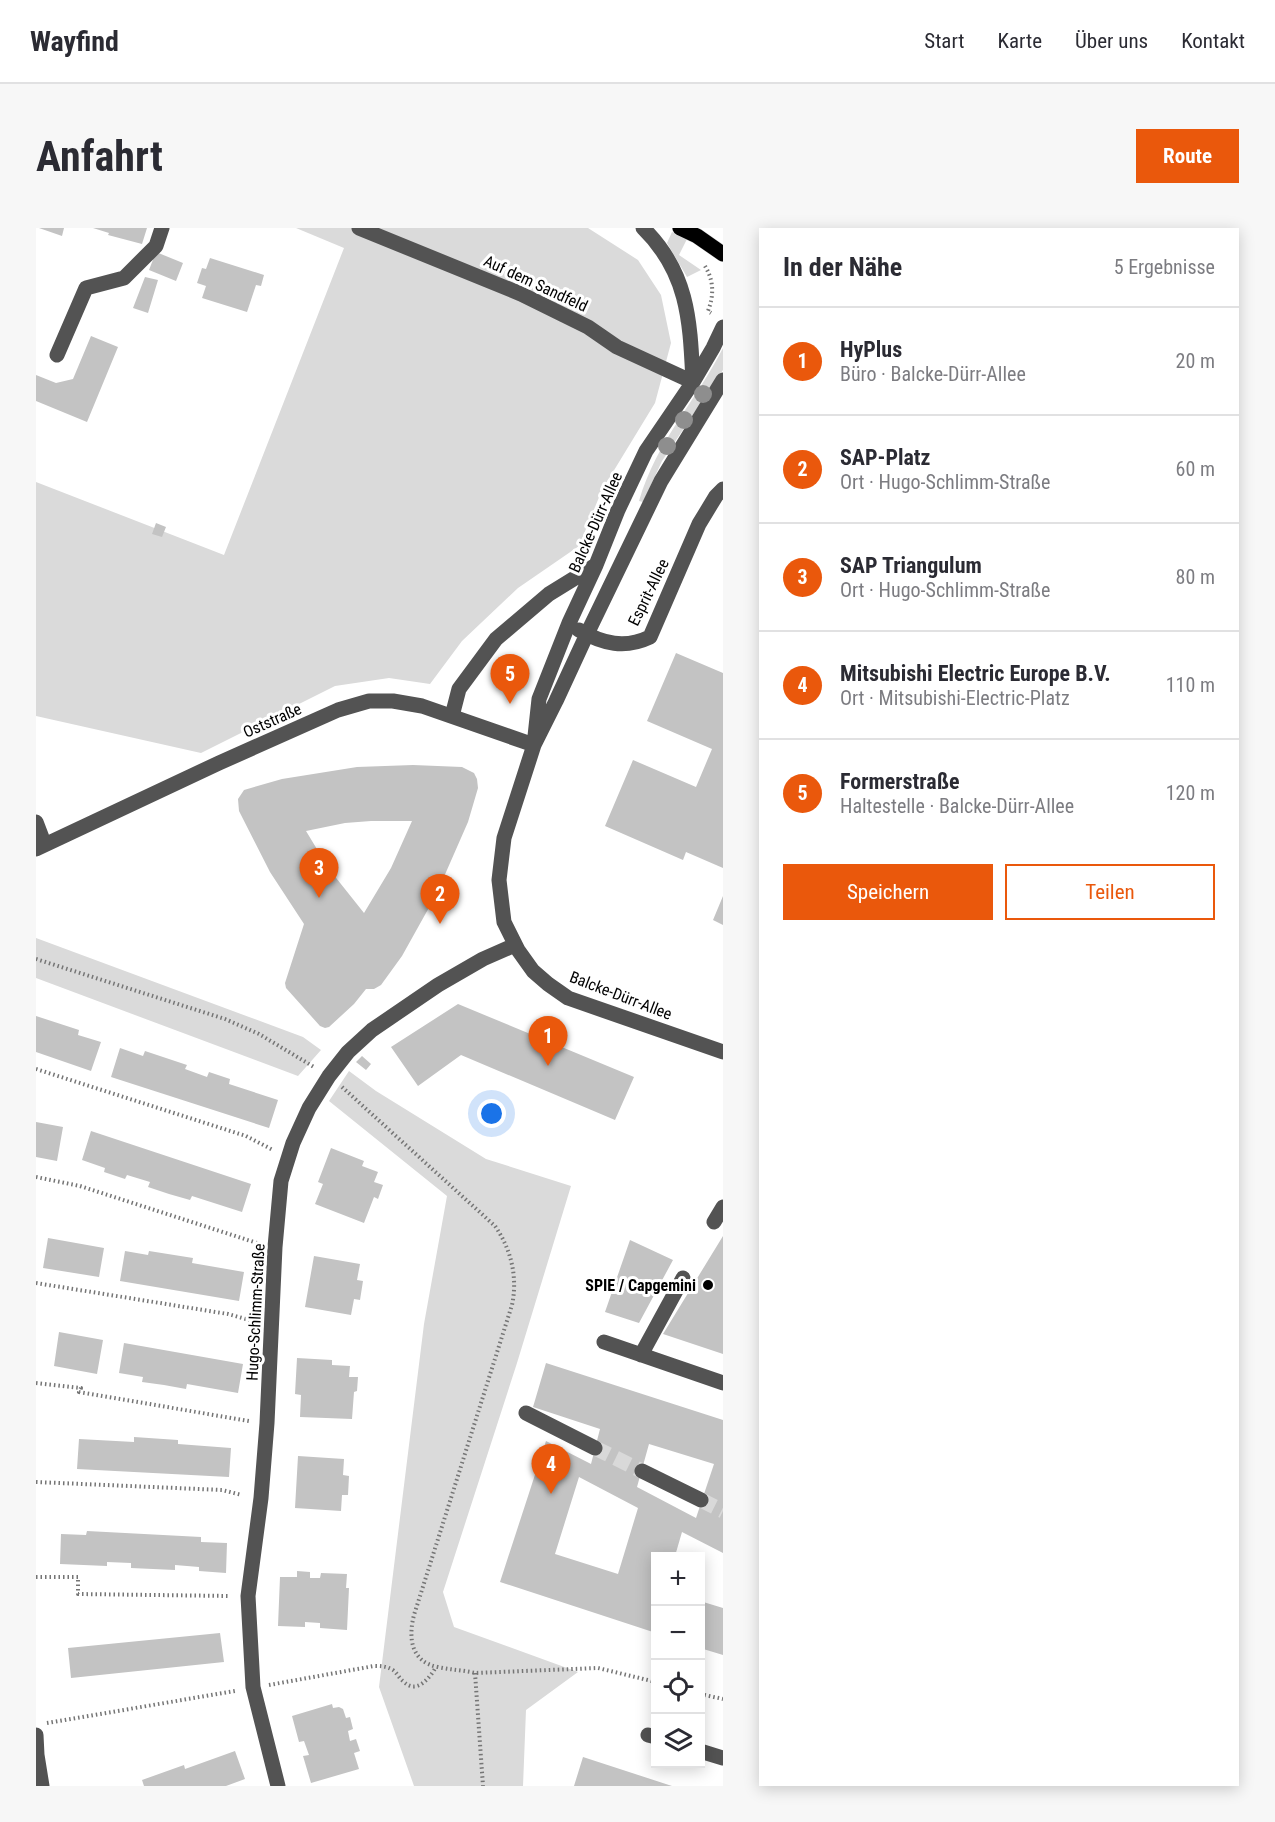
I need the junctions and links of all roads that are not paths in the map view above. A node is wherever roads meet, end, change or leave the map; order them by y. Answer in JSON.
{"nodes":[{"id":1,"x":162,"y":228,"type":"edge"},
{"id":2,"x":359,"y":228,"type":"edge"},
{"id":3,"x":643,"y":228,"type":"edge"},
{"id":4,"x":680,"y":228,"type":"edge"},
{"id":5,"x":723,"y":254,"type":"edge"},
{"id":6,"x":721,"y":322,"type":"edge"},
{"id":7,"x":57,"y":356,"type":"dead end"},
{"id":8,"x":723,"y":380,"type":"edge"},
{"id":9,"x":693,"y":382,"type":"junction"},
{"id":10,"x":723,"y":489,"type":"edge"},
{"id":11,"x":596,"y":565,"type":"junction"},
{"id":12,"x":569,"y":624,"type":"junction"},
{"id":13,"x":587,"y":634,"type":"junction"},
{"id":14,"x":452,"y":716,"type":"junction"},
{"id":15,"x":534,"y":745,"type":"junction"},
{"id":16,"x":36,"y":822,"type":"edge"},
{"id":17,"x":40,"y":846,"type":"edge"},
{"id":18,"x":514,"y":945,"type":"junction"},
{"id":19,"x":723,"y":1052,"type":"edge"},
{"id":20,"x":723,"y":1206,"type":"edge"},
{"id":21,"x":714,"y":1222,"type":"dead end"},
{"id":22,"x":683,"y":1278,"type":"dead end"},
{"id":23,"x":604,"y":1342,"type":"dead end"},
{"id":24,"x":641,"y":1355,"type":"junction"},
{"id":25,"x":723,"y":1383,"type":"edge"},
{"id":26,"x":526,"y":1413,"type":"dead end"},
{"id":27,"x":596,"y":1448,"type":"tunnel mouth"},
{"id":28,"x":642,"y":1471,"type":"tunnel mouth"},
{"id":29,"x":701,"y":1500,"type":"tunnel mouth"},
{"id":30,"x":36,"y":1735,"type":"edge"},
{"id":31,"x":705,"y":1753,"type":"edge"},
{"id":32,"x":723,"y":1758,"type":"edge"},
{"id":33,"x":42,"y":1786,"type":"edge"},
{"id":34,"x":278,"y":1786,"type":"edge"}],
"edges":[{"from":1,"to":7,"type":"street"},
{"from":2,"to":9,"type":"street","name":"Auf dem Sandfeld"},
{"from":3,"to":9,"type":"street"},
{"from":4,"to":5,"type":"main road"},
{"from":6,"to":9,"type":"street","name":"Balcke-Dürr-Allee"},
{"from":8,"to":13,"type":"street","name":"Balcke-Dürr-Allee"},
{"from":9,"to":11,"type":"street","name":"Balcke-Dürr-Allee"},
{"from":10,"to":13,"type":"street","name":"Esprit-Allee"},
{"from":11,"to":12,"type":"street","name":"Balcke-Dürr-Allee"},
{"from":11,"to":14,"type":"street"},
{"from":12,"to":13,"type":"street","name":"Esprit-Allee"},
{"from":12,"to":15,"type":"street","name":"Balcke-Dürr-Allee"},
{"from":13,"to":15,"type":"street","name":"Balcke-Dürr-Allee"},
{"from":14,"to":15,"type":"street","name":"Oststraße"},
{"from":14,"to":17,"type":"street","name":"Oststraße"},
{"from":15,"to":18,"type":"street","name":"Balcke-Dürr-Allee"},
{"from":16,"to":17,"type":"street"},
{"from":18,"to":19,"type":"street","name":"Balcke-Dürr-Allee"},
{"from":18,"to":34,"type":"street","name":"Hugo-Schlimm-Straße"},
{"from":20,"to":21,"type":"street"},
{"from":22,"to":24,"type":"street"},
{"from":23,"to":24,"type":"street"},
{"from":24,"to":25,"type":"street"},
{"from":26,"to":27,"type":"street"},
{"from":28,"to":29,"type":"street"},
{"from":30,"to":33,"type":"street"},
{"from":31,"to":32,"type":"street"}]}
